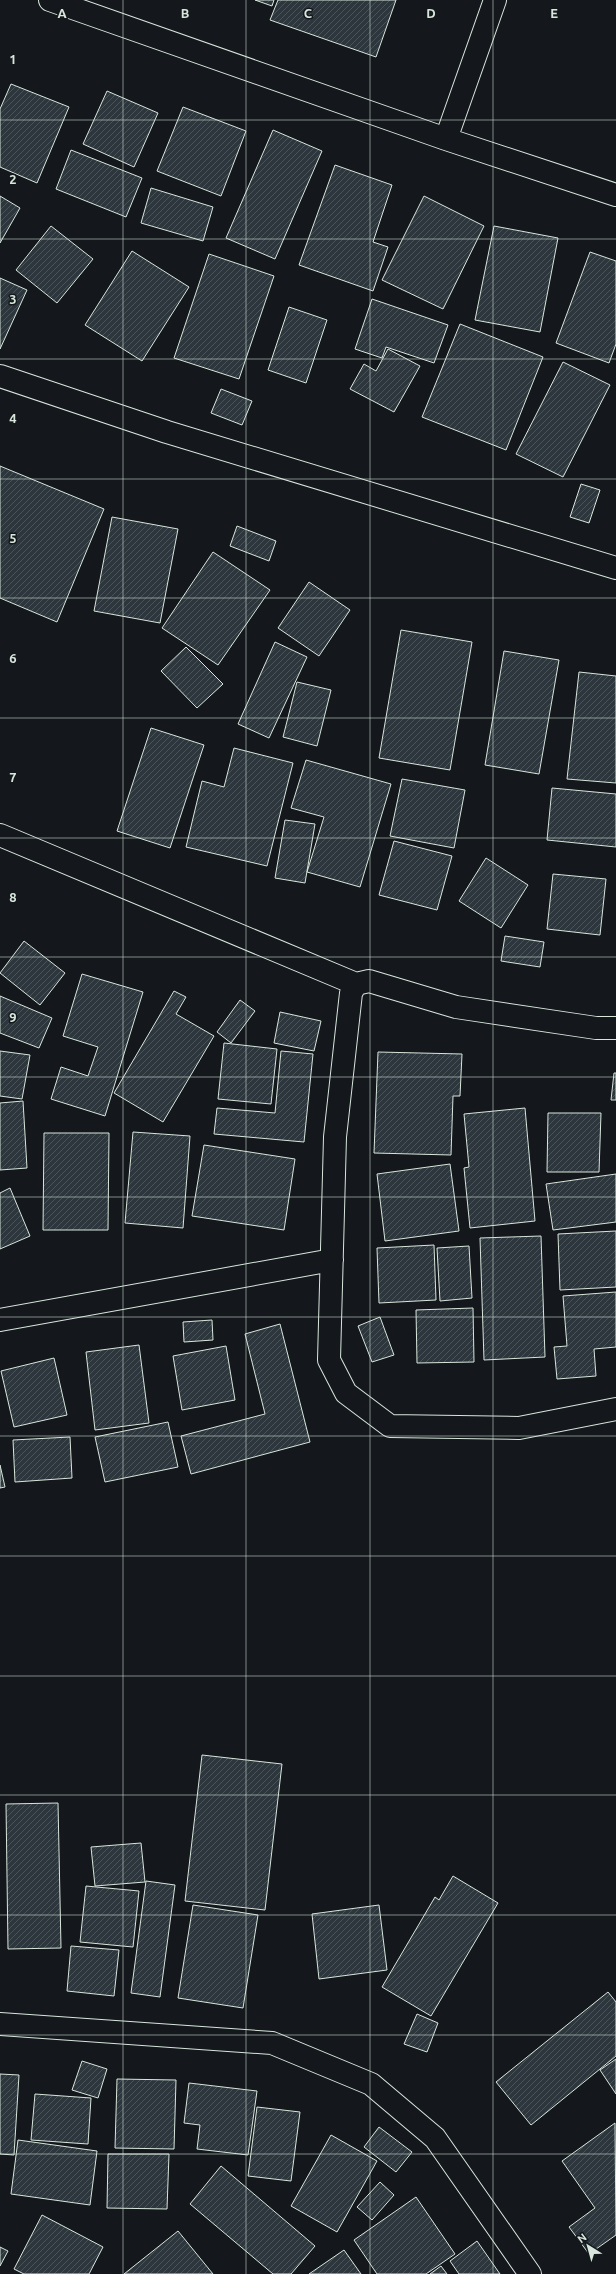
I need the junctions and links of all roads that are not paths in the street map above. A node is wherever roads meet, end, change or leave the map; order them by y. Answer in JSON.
{"nodes":[{"id":1,"x":50,"y":0,"type":"edge"},
{"id":2,"x":495,"y":0,"type":"edge"},
{"id":3,"x":446,"y":139,"type":"junction"},
{"id":4,"x":616,"y":195,"type":"edge"},
{"id":5,"x":0,"y":376,"type":"edge"},
{"id":6,"x":616,"y":568,"type":"edge"},
{"id":7,"x":0,"y":834,"type":"edge"},
{"id":8,"x":356,"y":984,"type":"junction"},
{"id":9,"x":616,"y":1028,"type":"edge"},
{"id":10,"x":332,"y":1260,"type":"junction"},
{"id":11,"x":0,"y":1320,"type":"edge"},
{"id":12,"x":616,"y":1409,"type":"edge"},
{"id":13,"x":0,"y":2024,"type":"edge"},
{"id":14,"x":530,"y":2274,"type":"edge"}],
"edges":[{"from":1,"to":3,"type":"street"},
{"from":2,"to":3,"type":"street"},
{"from":3,"to":4,"type":"street"},
{"from":5,"to":6,"type":"street"},
{"from":7,"to":8,"type":"street"},
{"from":8,"to":9,"type":"street"},
{"from":8,"to":10,"type":"street"},
{"from":10,"to":11,"type":"street"},
{"from":10,"to":12,"type":"street"},
{"from":13,"to":14,"type":"street"}]}
